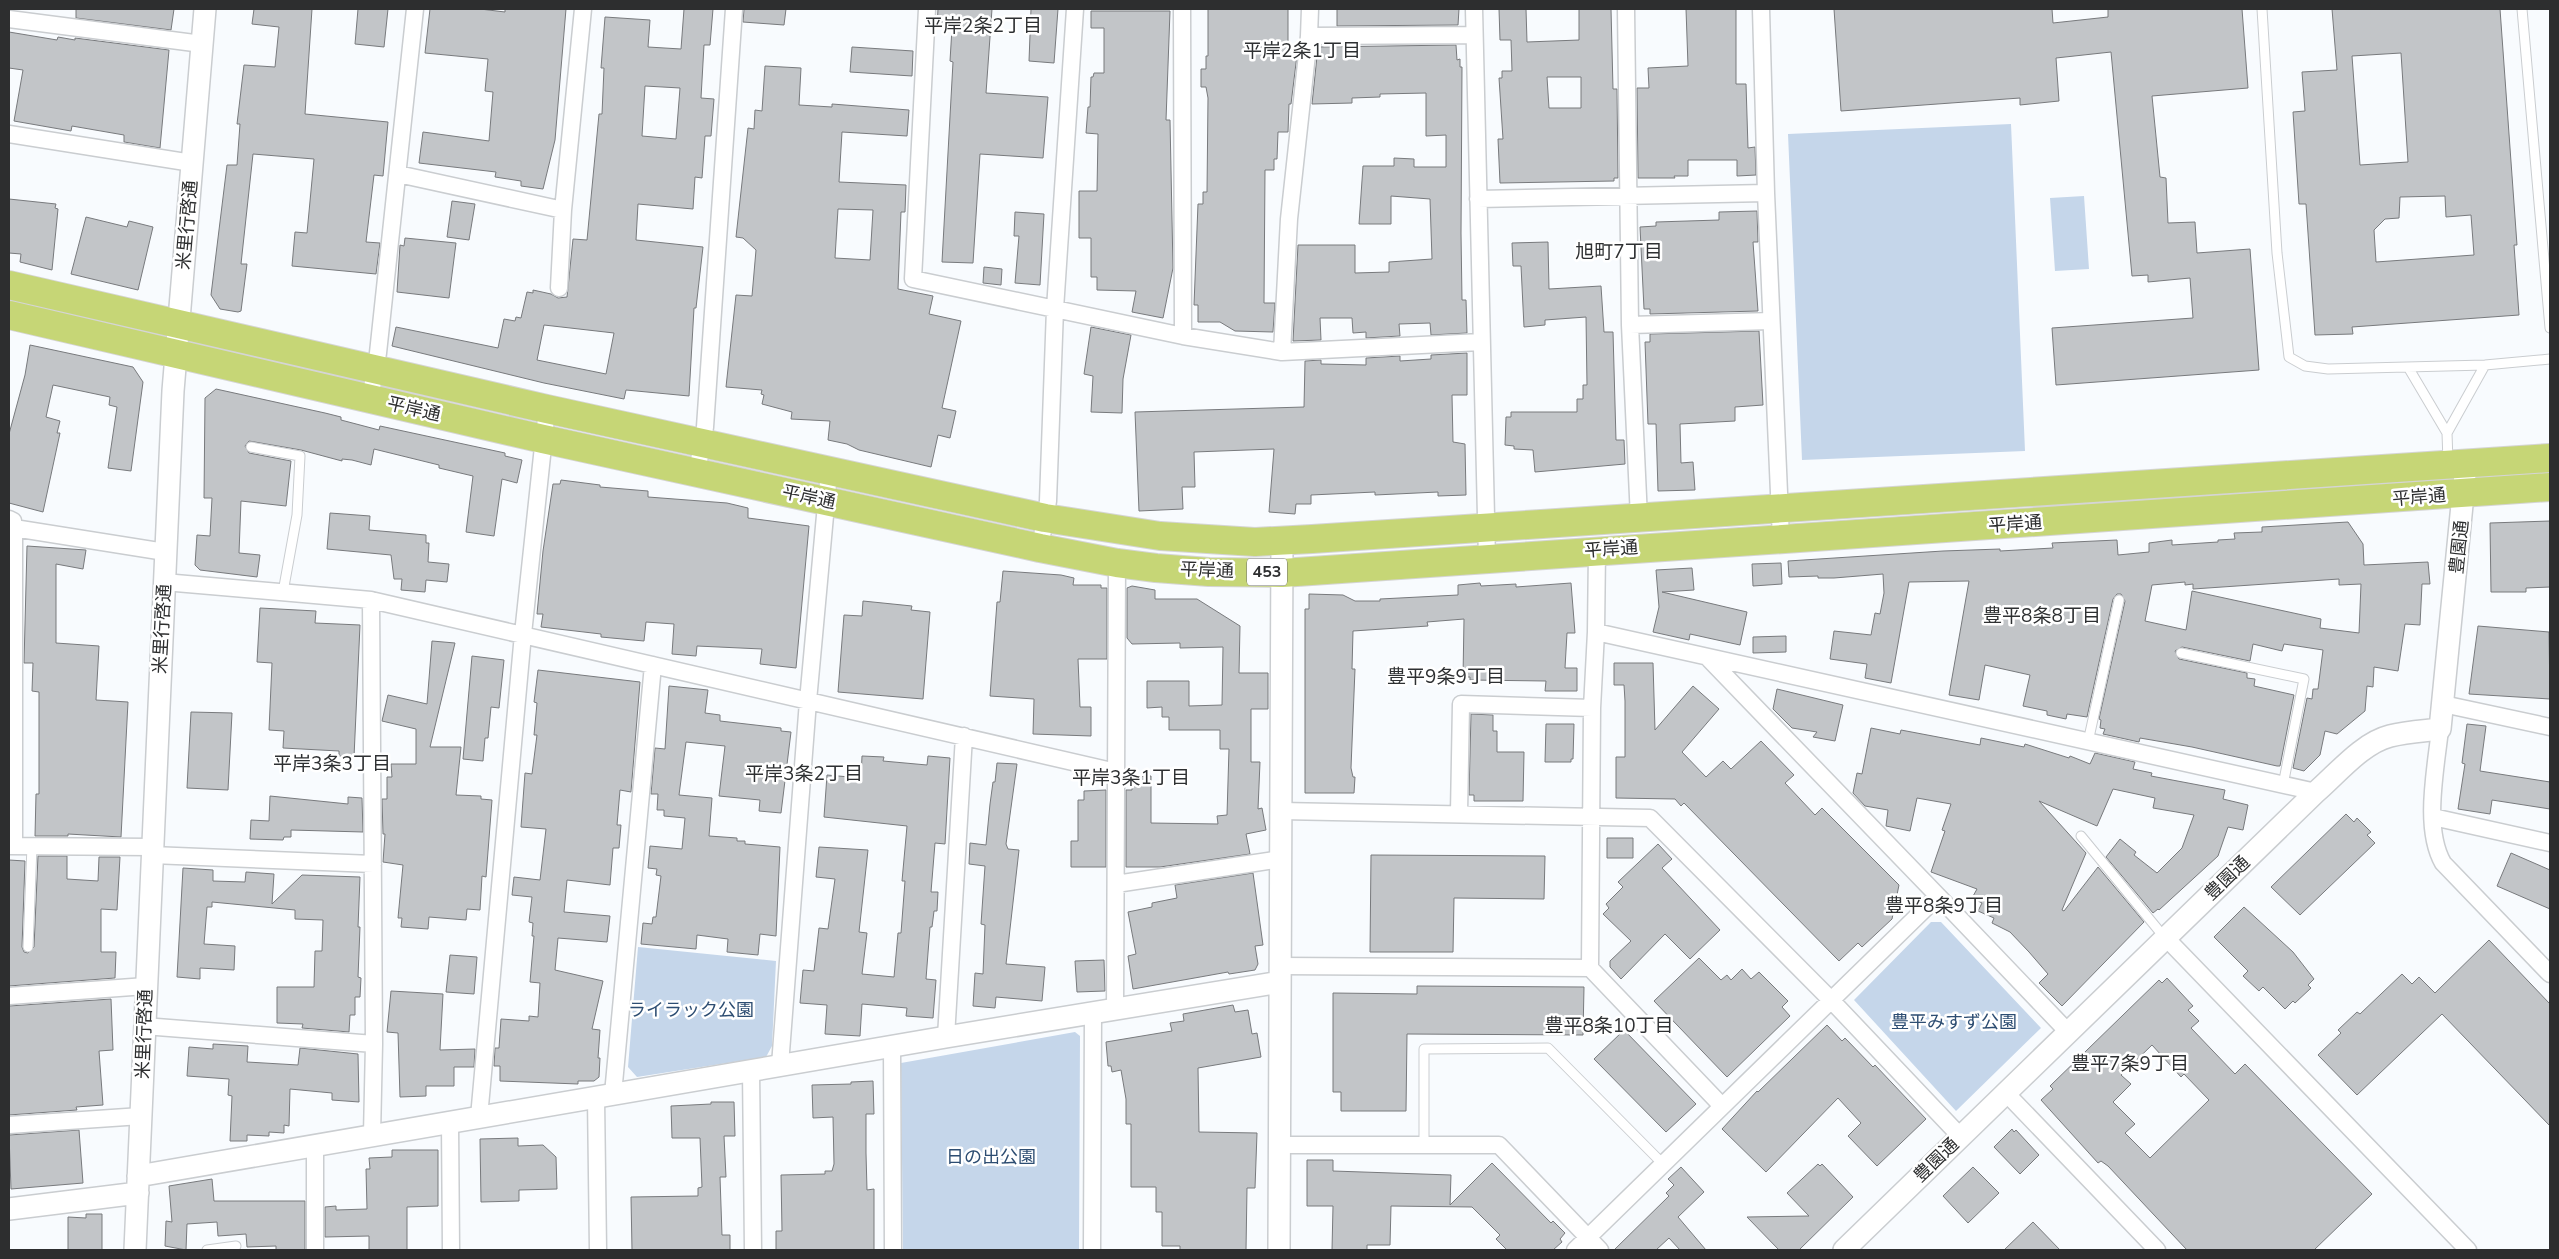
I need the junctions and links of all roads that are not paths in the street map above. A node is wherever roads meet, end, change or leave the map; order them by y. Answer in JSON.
{"nodes":[{"id":1,"x":205,"y":9,"type":"edge"},
{"id":2,"x":415,"y":9,"type":"edge"},
{"id":3,"x":583,"y":9,"type":"edge"},
{"id":4,"x":734,"y":9,"type":"edge"},
{"id":5,"x":927,"y":9,"type":"edge"},
{"id":6,"x":1076,"y":9,"type":"edge"},
{"id":7,"x":1182,"y":9,"type":"edge"},
{"id":8,"x":1310,"y":9,"type":"edge"},
{"id":9,"x":1474,"y":9,"type":"edge"},
{"id":10,"x":1626,"y":9,"type":"edge"},
{"id":11,"x":1761,"y":9,"type":"edge"},
{"id":12,"x":2262,"y":9,"type":"edge"},
{"id":13,"x":2522,"y":9,"type":"edge"},
{"id":14,"x":9,"y":19,"type":"edge"},
{"id":15,"x":1474,"y":35,"type":"junction"},
{"id":16,"x":1309,"y":36,"type":"junction"},
{"id":17,"x":202,"y":44,"type":"junction"},
{"id":18,"x":9,"y":134,"type":"edge"},
{"id":19,"x":192,"y":163,"type":"junction"},
{"id":20,"x":398,"y":174,"type":"junction"},
{"id":21,"x":1766,"y":193,"type":"junction"},
{"id":22,"x":1628,"y":196,"type":"junction"},
{"id":23,"x":1478,"y":199,"type":"junction"},
{"id":24,"x":563,"y":210,"type":"junction"},
{"id":25,"x":9,"y":285,"type":"edge"},
{"id":26,"x":559,"y":288,"type":"dead end"},
{"id":27,"x":1055,"y":309,"type":"junction"},
{"id":28,"x":9,"y":315,"type":"edge"},
{"id":29,"x":1771,"y":321,"type":"junction"},
{"id":30,"x":178,"y":325,"type":"junction"},
{"id":31,"x":1630,"y":325,"type":"junction"},
{"id":32,"x":2550,"y":328,"type":"edge"},
{"id":33,"x":1183,"y":336,"type":"junction"},
{"id":34,"x":1481,"y":342,"type":"junction"},
{"id":35,"x":1282,"y":352,"type":"junction"},
{"id":36,"x":175,"y":353,"type":"junction"},
{"id":37,"x":2550,"y":359,"type":"edge"},
{"id":38,"x":2485,"y":365,"type":"junction"},
{"id":39,"x":2408,"y":367,"type":"junction"},
{"id":40,"x":376,"y":370,"type":"junction"},
{"id":41,"x":370,"y":399,"type":"junction"},
{"id":42,"x":546,"y":410,"type":"junction"},
{"id":43,"x":2448,"y":434,"type":"junction"},
{"id":44,"x":544,"y":439,"type":"junction"},
{"id":45,"x":702,"y":444,"type":"junction"},
{"id":46,"x":251,"y":447,"type":"dead end"},
{"id":47,"x":2550,"y":458,"type":"edge"},
{"id":48,"x":2457,"y":464,"type":"junction"},
{"id":49,"x":697,"y":472,"type":"junction"},
{"id":50,"x":829,"y":472,"type":"junction"},
{"id":51,"x":2550,"y":487,"type":"edge"},
{"id":52,"x":2464,"y":493,"type":"junction"},
{"id":53,"x":827,"y":501,"type":"junction"},
{"id":54,"x":1779,"y":509,"type":"junction"},
{"id":55,"x":1045,"y":518,"type":"junction"},
{"id":56,"x":1639,"y":518,"type":"junction"},
{"id":57,"x":11,"y":524,"type":"edge"},
{"id":58,"x":1486,"y":526,"type":"junction"},
{"id":59,"x":1781,"y":539,"type":"junction"},
{"id":60,"x":1282,"y":540,"type":"junction"},
{"id":61,"x":1040,"y":548,"type":"junction"},
{"id":62,"x":1597,"y":550,"type":"junction"},
{"id":63,"x":166,"y":552,"type":"junction"},
{"id":64,"x":1486,"y":559,"type":"junction"},
{"id":65,"x":1117,"y":563,"type":"junction"},
{"id":66,"x":1282,"y":573,"type":"junction"},
{"id":67,"x":164,"y":582,"type":"junction"},
{"id":68,"x":283,"y":592,"type":"junction"},
{"id":69,"x":371,"y":600,"type":"junction"},
{"id":70,"x":2119,"y":600,"type":"dead end"},
{"id":71,"x":1596,"y":632,"type":"junction"},
{"id":72,"x":523,"y":634,"type":"junction"},
{"id":73,"x":2180,"y":653,"type":"dead end"},
{"id":74,"x":1709,"y":659,"type":"junction"},
{"id":75,"x":653,"y":665,"type":"junction"},
{"id":76,"x":808,"y":701,"type":"junction"},
{"id":77,"x":2443,"y":704,"type":"junction"},
{"id":78,"x":1592,"y":708,"type":"junction"},
{"id":79,"x":2550,"y":727,"type":"edge"},
{"id":80,"x":2440,"y":729,"type":"junction"},
{"id":81,"x":964,"y":736,"type":"junction"},
{"id":82,"x":2088,"y":742,"type":"junction"},
{"id":83,"x":1116,"y":772,"type":"junction"},
{"id":84,"x":2283,"y":786,"type":"junction"},
{"id":85,"x":2316,"y":792,"type":"junction"},
{"id":86,"x":1282,"y":811,"type":"junction"},
{"id":87,"x":1459,"y":813,"type":"junction"},
{"id":88,"x":1592,"y":816,"type":"junction"},
{"id":89,"x":2433,"y":817,"type":"junction"},
{"id":90,"x":2081,"y":836,"type":"dead end"},
{"id":91,"x":2550,"y":843,"type":"edge"},
{"id":92,"x":11,"y":846,"type":"edge"},
{"id":93,"x":32,"y":846,"type":"junction"},
{"id":94,"x":152,"y":851,"type":"junction"},
{"id":95,"x":1281,"y":859,"type":"junction"},
{"id":96,"x":373,"y":864,"type":"junction"},
{"id":97,"x":1116,"y":884,"type":"junction"},
{"id":98,"x":1938,"y":896,"type":"junction"},
{"id":99,"x":2166,"y":938,"type":"junction"},
{"id":100,"x":28,"y":947,"type":"dead end"},
{"id":101,"x":1590,"y":968,"type":"junction"},
{"id":102,"x":1280,"y":974,"type":"junction"},
{"id":103,"x":2550,"y":974,"type":"edge"},
{"id":104,"x":146,"y":986,"type":"junction"},
{"id":105,"x":9,"y":996,"type":"edge"},
{"id":106,"x":1831,"y":1000,"type":"junction"},
{"id":107,"x":1115,"y":1010,"type":"junction"},
{"id":108,"x":1092,"y":1014,"type":"junction"},
{"id":109,"x":144,"y":1026,"type":"junction"},
{"id":110,"x":2068,"y":1032,"type":"junction"},
{"id":111,"x":946,"y":1037,"type":"junction"},
{"id":112,"x":374,"y":1044,"type":"junction"},
{"id":113,"x":892,"y":1047,"type":"junction"},
{"id":114,"x":780,"y":1065,"type":"junction"},
{"id":115,"x":752,"y":1070,"type":"junction"},
{"id":116,"x":2005,"y":1092,"type":"junction"},
{"id":117,"x":605,"y":1096,"type":"junction"},
{"id":118,"x":1722,"y":1106,"type":"junction"},
{"id":119,"x":141,"y":1116,"type":"junction"},
{"id":120,"x":479,"y":1117,"type":"junction"},
{"id":121,"x":450,"y":1123,"type":"junction"},
{"id":122,"x":9,"y":1125,"type":"edge"},
{"id":123,"x":372,"y":1135,"type":"junction"},
{"id":124,"x":1960,"y":1136,"type":"junction"},
{"id":125,"x":1424,"y":1143,"type":"junction"},
{"id":126,"x":315,"y":1145,"type":"junction"},
{"id":127,"x":1279,"y":1145,"type":"junction"},
{"id":128,"x":1664,"y":1165,"type":"junction"},
{"id":129,"x":138,"y":1185,"type":"junction"},
{"id":130,"x":9,"y":1209,"type":"edge"},
{"id":131,"x":1588,"y":1238,"type":"junction"},
{"id":132,"x":236,"y":1246,"type":"dead end"},
{"id":133,"x":135,"y":1250,"type":"edge"},
{"id":134,"x":207,"y":1250,"type":"edge"},
{"id":135,"x":315,"y":1250,"type":"edge"},
{"id":136,"x":451,"y":1250,"type":"edge"},
{"id":137,"x":598,"y":1250,"type":"edge"},
{"id":138,"x":753,"y":1250,"type":"edge"},
{"id":139,"x":893,"y":1250,"type":"edge"},
{"id":140,"x":1092,"y":1250,"type":"edge"},
{"id":141,"x":1279,"y":1250,"type":"edge"},
{"id":142,"x":1575,"y":1250,"type":"edge"},
{"id":143,"x":1600,"y":1250,"type":"edge"},
{"id":144,"x":1844,"y":1250,"type":"edge"},
{"id":145,"x":2157,"y":1250,"type":"edge"},
{"id":146,"x":2468,"y":1250,"type":"edge"}],
"edges":[{"from":1,"to":17,"type":"street","name":"米里行啓通"},
{"from":2,"to":20,"type":"street"},
{"from":3,"to":24,"type":"street"},
{"from":4,"to":45,"type":"street"},
{"from":5,"to":27,"type":"street"},
{"from":6,"to":27,"type":"street"},
{"from":7,"to":33,"type":"street"},
{"from":8,"to":16,"type":"street"},
{"from":9,"to":15,"type":"street"},
{"from":10,"to":22,"type":"street"},
{"from":11,"to":21,"type":"street"},
{"from":12,"to":39,"type":"lane"},
{"from":13,"to":32,"type":"lane"},
{"from":14,"to":17,"type":"street"},
{"from":15,"to":16,"type":"street"},
{"from":15,"to":23,"type":"street"},
{"from":16,"to":35,"type":"street"},
{"from":17,"to":19,"type":"street","name":"米里行啓通"},
{"from":18,"to":19,"type":"street"},
{"from":19,"to":30,"type":"street","name":"米里行啓通"},
{"from":20,"to":24,"type":"street"},
{"from":20,"to":40,"type":"street"},
{"from":21,"to":22,"type":"street"},
{"from":21,"to":29,"type":"street"},
{"from":22,"to":23,"type":"street"},
{"from":22,"to":31,"type":"street"},
{"from":23,"to":34,"type":"street"},
{"from":24,"to":26,"type":"street"},
{"from":25,"to":30,"type":"highway","name":"平岸通","number":"453"},
{"from":27,"to":33,"type":"street"},
{"from":27,"to":55,"type":"street"},
{"from":28,"to":36,"type":"highway","name":"平岸通","number":"453"},
{"from":29,"to":31,"type":"street"},
{"from":29,"to":54,"type":"street"},
{"from":30,"to":36,"type":"street","name":"米里行啓通"},
{"from":30,"to":40,"type":"highway","name":"平岸通","number":"453"},
{"from":31,"to":56,"type":"street"},
{"from":33,"to":35,"type":"street"},
{"from":34,"to":35,"type":"street"},
{"from":34,"to":58,"type":"street"},
{"from":36,"to":41,"type":"highway","name":"平岸通","number":"453"},
{"from":36,"to":63,"type":"street","name":"米里行啓通"},
{"from":37,"to":38,"type":"lane"},
{"from":38,"to":39,"type":"lane"},
{"from":38,"to":43,"type":"lane"},
{"from":39,"to":43,"type":"lane"},
{"from":40,"to":41,"type":"street"},
{"from":40,"to":42,"type":"highway","name":"平岸通","number":"453"},
{"from":41,"to":44,"type":"highway","name":"平岸通","number":"453"},
{"from":42,"to":44,"type":"street"},
{"from":42,"to":45,"type":"highway","name":"平岸通","number":"453"},
{"from":43,"to":48,"type":"lane"},
{"from":44,"to":49,"type":"highway","name":"平岸通","number":"453"},
{"from":44,"to":72,"type":"street"},
{"from":45,"to":49,"type":"street"},
{"from":45,"to":50,"type":"highway","name":"平岸通","number":"453"},
{"from":46,"to":68,"type":"lane"},
{"from":47,"to":48,"type":"highway","name":"平岸通","number":"453"},
{"from":48,"to":52,"type":"street","name":"豊園通"},
{"from":48,"to":54,"type":"highway","name":"平岸通","number":"453"},
{"from":49,"to":53,"type":"highway","name":"平岸通","number":"453"},
{"from":50,"to":53,"type":"street"},
{"from":50,"to":55,"type":"highway","name":"平岸通","number":"453"},
{"from":51,"to":52,"type":"highway","name":"平岸通","number":"453"},
{"from":52,"to":59,"type":"highway","name":"平岸通","number":"453"},
{"from":52,"to":77,"type":"street","name":"豊園通"},
{"from":53,"to":61,"type":"highway","name":"平岸通","number":"453"},
{"from":53,"to":76,"type":"street"},
{"from":54,"to":56,"type":"highway","name":"平岸通","number":"453"},
{"from":54,"to":59,"type":"street"},
{"from":55,"to":60,"type":"highway","name":"平岸通","number":"453"},
{"from":55,"to":61,"type":"street"},
{"from":56,"to":58,"type":"highway","name":"平岸通","number":"453"},
{"from":57,"to":63,"type":"street"},
{"from":57,"to":92,"type":"street"},
{"from":58,"to":60,"type":"highway","name":"平岸通","number":"453"},
{"from":58,"to":64,"type":"street"},
{"from":59,"to":62,"type":"highway","name":"平岸通","number":"453"},
{"from":60,"to":66,"type":"street"},
{"from":61,"to":65,"type":"highway","name":"平岸通","number":"453"},
{"from":62,"to":64,"type":"highway","name":"平岸通","number":"453"},
{"from":62,"to":71,"type":"street"},
{"from":63,"to":67,"type":"street","name":"米里行啓通"},
{"from":64,"to":66,"type":"highway","name":"平岸通","number":"453"},
{"from":65,"to":66,"type":"highway","name":"平岸通","number":"453"},
{"from":65,"to":83,"type":"street"},
{"from":66,"to":86,"type":"street"},
{"from":67,"to":68,"type":"street"},
{"from":67,"to":94,"type":"street","name":"米里行啓通"},
{"from":68,"to":69,"type":"street"},
{"from":69,"to":72,"type":"street"},
{"from":69,"to":96,"type":"street"},
{"from":70,"to":82,"type":"lane"},
{"from":71,"to":74,"type":"street"},
{"from":71,"to":78,"type":"street"},
{"from":72,"to":75,"type":"street"},
{"from":72,"to":120,"type":"street"},
{"from":73,"to":84,"type":"lane"},
{"from":74,"to":82,"type":"street"},
{"from":74,"to":98,"type":"street"},
{"from":75,"to":76,"type":"street"},
{"from":75,"to":117,"type":"street"},
{"from":76,"to":81,"type":"street"},
{"from":76,"to":114,"type":"street"},
{"from":77,"to":79,"type":"street"},
{"from":77,"to":80,"type":"street","name":"豊園通"},
{"from":78,"to":87,"type":"street"},
{"from":78,"to":88,"type":"street"},
{"from":80,"to":85,"type":"street","name":"豊園通"},
{"from":80,"to":89,"type":"street"},
{"from":81,"to":83,"type":"street"},
{"from":81,"to":111,"type":"street"},
{"from":82,"to":84,"type":"street"},
{"from":83,"to":97,"type":"street"},
{"from":84,"to":85,"type":"street"},
{"from":85,"to":99,"type":"street","name":"豊園通"},
{"from":86,"to":87,"type":"street"},
{"from":86,"to":95,"type":"street"},
{"from":87,"to":88,"type":"street"},
{"from":88,"to":101,"type":"street"},
{"from":88,"to":106,"type":"street"},
{"from":89,"to":91,"type":"street"},
{"from":89,"to":103,"type":"street"},
{"from":90,"to":99,"type":"lane"},
{"from":92,"to":93,"type":"street"},
{"from":93,"to":94,"type":"street"},
{"from":93,"to":100,"type":"lane"},
{"from":94,"to":96,"type":"street"},
{"from":94,"to":104,"type":"street","name":"米里行啓通"},
{"from":95,"to":97,"type":"street"},
{"from":95,"to":102,"type":"street"},
{"from":96,"to":112,"type":"street"},
{"from":97,"to":107,"type":"street"},
{"from":98,"to":106,"type":"street"},
{"from":98,"to":110,"type":"street"},
{"from":99,"to":110,"type":"street","name":"豊園通"},
{"from":99,"to":146,"type":"street"},
{"from":101,"to":102,"type":"street"},
{"from":101,"to":118,"type":"street"},
{"from":102,"to":107,"type":"street"},
{"from":102,"to":127,"type":"street"},
{"from":104,"to":105,"type":"street"},
{"from":104,"to":109,"type":"street","name":"米里行啓通"},
{"from":106,"to":118,"type":"street"},
{"from":106,"to":124,"type":"street"},
{"from":107,"to":108,"type":"street"},
{"from":108,"to":111,"type":"street"},
{"from":108,"to":140,"type":"street"},
{"from":109,"to":112,"type":"street"},
{"from":109,"to":119,"type":"street","name":"米里行啓通"},
{"from":110,"to":116,"type":"street","name":"豊園通"},
{"from":111,"to":113,"type":"street"},
{"from":112,"to":123,"type":"street"},
{"from":113,"to":114,"type":"street"},
{"from":113,"to":139,"type":"street"},
{"from":114,"to":115,"type":"street"},
{"from":115,"to":117,"type":"street"},
{"from":115,"to":138,"type":"street"},
{"from":116,"to":124,"type":"street","name":"豊園通"},
{"from":116,"to":145,"type":"street"},
{"from":117,"to":120,"type":"street"},
{"from":117,"to":137,"type":"street"},
{"from":118,"to":128,"type":"street"},
{"from":119,"to":122,"type":"street"},
{"from":119,"to":129,"type":"street","name":"米里行啓通"},
{"from":120,"to":121,"type":"street"},
{"from":121,"to":123,"type":"street"},
{"from":121,"to":136,"type":"street"},
{"from":123,"to":126,"type":"street"},
{"from":124,"to":144,"type":"street","name":"豊園通"},
{"from":125,"to":127,"type":"street"},
{"from":125,"to":128,"type":"lane"},
{"from":125,"to":131,"type":"street"},
{"from":126,"to":129,"type":"street"},
{"from":126,"to":135,"type":"street"},
{"from":127,"to":141,"type":"street"},
{"from":128,"to":131,"type":"street"},
{"from":129,"to":130,"type":"street"},
{"from":129,"to":133,"type":"street","name":"米里行啓通"},
{"from":131,"to":142,"type":"street"},
{"from":131,"to":143,"type":"street"},
{"from":132,"to":134,"type":"lane"}]}
